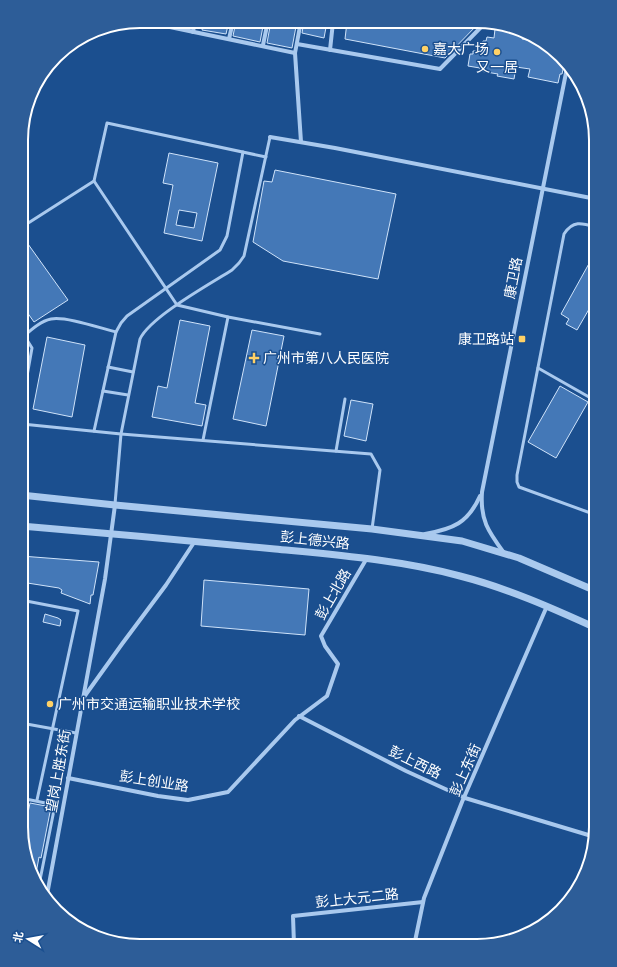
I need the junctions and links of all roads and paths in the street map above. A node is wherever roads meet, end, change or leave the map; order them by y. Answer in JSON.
{"nodes":[{"id":1,"x":178,"y":28,"type":"edge"},
{"id":2,"x":194,"y":28,"type":"edge"},
{"id":3,"x":231,"y":28,"type":"edge"},
{"id":4,"x":267,"y":28,"type":"edge"},
{"id":5,"x":300,"y":28,"type":"edge"},
{"id":6,"x":333,"y":28,"type":"edge"},
{"id":7,"x":480,"y":28,"type":"edge"},
{"id":8,"x":193,"y":32,"type":"junction"},
{"id":9,"x":229,"y":39,"type":"junction"},
{"id":10,"x":297,"y":44,"type":"junction"},
{"id":11,"x":263,"y":45,"type":"junction"},
{"id":12,"x":330,"y":50,"type":"junction"},
{"id":13,"x":295,"y":53,"type":"junction"},
{"id":14,"x":566,"y":72,"type":"edge"},
{"id":15,"x":270,"y":137,"type":"joint"},
{"id":16,"x":300,"y":142,"type":"junction"},
{"id":17,"x":243,"y":152,"type":"junction"},
{"id":18,"x":266,"y":157,"type":"junction"},
{"id":19,"x":94,"y":180,"type":"junction"},
{"id":20,"x":542,"y":188,"type":"junction"},
{"id":21,"x":589,"y":198,"type":"edge"},
{"id":22,"x":28,"y":223,"type":"edge"},
{"id":23,"x":589,"y":225,"type":"edge"},
{"id":24,"x":166,"y":288,"type":"junction"},
{"id":25,"x":176,"y":305,"type":"junction"},
{"id":26,"x":228,"y":317,"type":"junction"},
{"id":27,"x":116,"y":332,"type":"junction"},
{"id":28,"x":28,"y":333,"type":"edge"},
{"id":29,"x":320,"y":334,"type":"dead end"},
{"id":30,"x":28,"y":342,"type":"edge"},
{"id":31,"x":108,"y":367,"type":"junction"},
{"id":32,"x":538,"y":368,"type":"junction"},
{"id":33,"x":28,"y":370,"type":"edge"},
{"id":34,"x":133,"y":372,"type":"junction"},
{"id":35,"x":103,"y":391,"type":"junction"},
{"id":36,"x":128,"y":395,"type":"junction"},
{"id":37,"x":589,"y":397,"type":"edge"},
{"id":38,"x":345,"y":399,"type":"dead end"},
{"id":39,"x":28,"y":425,"type":"edge"},
{"id":40,"x":94,"y":431,"type":"junction"},
{"id":41,"x":121,"y":434,"type":"junction"},
{"id":42,"x":203,"y":440,"type":"junction"},
{"id":43,"x":336,"y":451,"type":"junction"},
{"id":44,"x":482,"y":492,"type":"junction"},
{"id":45,"x":28,"y":496,"type":"edge"},
{"id":46,"x":115,"y":505,"type":"junction"},
{"id":47,"x":589,"y":512,"type":"edge"},
{"id":48,"x":28,"y":527,"type":"edge"},
{"id":49,"x":372,"y":529,"type":"junction"},
{"id":50,"x":112,"y":534,"type":"junction"},
{"id":51,"x":420,"y":535,"type":"junction"},
{"id":52,"x":195,"y":542,"type":"junction"},
{"id":53,"x":504,"y":553,"type":"junction"},
{"id":54,"x":367,"y":558,"type":"junction"},
{"id":55,"x":589,"y":588,"type":"edge"},
{"id":56,"x":28,"y":601,"type":"edge"},
{"id":57,"x":548,"y":606,"type":"junction"},
{"id":58,"x":589,"y":625,"type":"edge"},
{"id":59,"x":83,"y":699,"type":"junction"},
{"id":60,"x":299,"y":716,"type":"junction"},
{"id":61,"x":28,"y":724,"type":"edge"},
{"id":62,"x":52,"y":729,"type":"junction"},
{"id":63,"x":76,"y":734,"type":"junction"},
{"id":64,"x":68,"y":778,"type":"junction"},
{"id":65,"x":465,"y":798,"type":"junction"},
{"id":66,"x":28,"y":799,"type":"edge"},
{"id":67,"x":37,"y":800,"type":"junction"},
{"id":68,"x":589,"y":835,"type":"edge"},
{"id":69,"x":41,"y":879,"type":"edge"},
{"id":70,"x":48,"y":890,"type":"edge"},
{"id":71,"x":422,"y":902,"type":"junction"},
{"id":72,"x":294,"y":939,"type":"edge"},
{"id":73,"x":415,"y":939,"type":"edge"}],
"edges":[{"from":1,"to":8,"type":"street"},
{"from":2,"to":8,"type":"street"},
{"from":3,"to":9,"type":"street"},
{"from":4,"to":11,"type":"street"},
{"from":5,"to":10,"type":"street"},
{"from":6,"to":12,"type":"street"},
{"from":7,"to":12,"type":"street"},
{"from":8,"to":9,"type":"street"},
{"from":9,"to":11,"type":"street"},
{"from":10,"to":12,"type":"street"},
{"from":10,"to":13,"type":"street"},
{"from":11,"to":13,"type":"street"},
{"from":13,"to":16,"type":"street"},
{"from":14,"to":20,"type":"street","name":"康卫路"},
{"from":15,"to":16,"type":"street"},
{"from":15,"to":18,"type":"lane"},
{"from":16,"to":20,"type":"street"},
{"from":17,"to":18,"type":"lane"},
{"from":17,"to":19,"type":"lane"},
{"from":17,"to":24,"type":"lane"},
{"from":18,"to":25,"type":"lane"},
{"from":19,"to":22,"type":"lane"},
{"from":19,"to":24,"type":"lane"},
{"from":20,"to":21,"type":"street"},
{"from":20,"to":44,"type":"street","name":"康卫路"},
{"from":23,"to":32,"type":"lane"},
{"from":24,"to":25,"type":"lane"},
{"from":24,"to":27,"type":"lane"},
{"from":25,"to":26,"type":"lane"},
{"from":25,"to":34,"type":"lane"},
{"from":26,"to":29,"type":"lane"},
{"from":26,"to":42,"type":"lane"},
{"from":27,"to":28,"type":"lane"},
{"from":27,"to":31,"type":"lane"},
{"from":30,"to":33,"type":"lane"},
{"from":31,"to":34,"type":"lane"},
{"from":31,"to":35,"type":"lane"},
{"from":32,"to":37,"type":"lane"},
{"from":32,"to":47,"type":"lane"},
{"from":34,"to":36,"type":"lane"},
{"from":35,"to":36,"type":"lane"},
{"from":35,"to":40,"type":"lane"},
{"from":36,"to":41,"type":"lane"},
{"from":38,"to":43,"type":"lane"},
{"from":39,"to":40,"type":"lane"},
{"from":40,"to":41,"type":"lane"},
{"from":41,"to":42,"type":"lane"},
{"from":41,"to":46,"type":"lane"},
{"from":42,"to":43,"type":"lane"},
{"from":43,"to":49,"type":"lane"},
{"from":44,"to":51,"type":"street"},
{"from":44,"to":53,"type":"street"},
{"from":45,"to":46,"type":"street","name":"彭上德兴路"},
{"from":46,"to":49,"type":"street","name":"彭上德兴路"},
{"from":46,"to":50,"type":"street","name":"望岗上胜东街"},
{"from":48,"to":50,"type":"street","name":"彭上德兴路"},
{"from":49,"to":51,"type":"street","name":"彭上德兴路"},
{"from":50,"to":52,"type":"street","name":"彭上德兴路"},
{"from":50,"to":59,"type":"street","name":"望岗上胜东街"},
{"from":51,"to":53,"type":"street","name":"彭上德兴路"},
{"from":52,"to":54,"type":"street","name":"彭上德兴路"},
{"from":52,"to":59,"type":"street"},
{"from":53,"to":55,"type":"street","name":"彭上德兴路"},
{"from":54,"to":57,"type":"street","name":"彭上德兴路"},
{"from":54,"to":60,"type":"street","name":"彭上北路"},
{"from":56,"to":62,"type":"lane"},
{"from":57,"to":58,"type":"street","name":"彭上德兴路"},
{"from":57,"to":65,"type":"street","name":"彭上东街"},
{"from":59,"to":63,"type":"street","name":"望岗上胜东街"},
{"from":60,"to":64,"type":"street","name":"彭上创业路"},
{"from":60,"to":65,"type":"street","name":"彭上西路"},
{"from":61,"to":62,"type":"lane"},
{"from":62,"to":63,"type":"lane"},
{"from":62,"to":67,"type":"lane"},
{"from":63,"to":64,"type":"street","name":"望岗上胜东街"},
{"from":64,"to":70,"type":"street","name":"望岗上胜东街"},
{"from":65,"to":68,"type":"street","name":"彭上西路"},
{"from":65,"to":71,"type":"street","name":"彭上东街"},
{"from":66,"to":67,"type":"lane"},
{"from":67,"to":69,"type":"lane"},
{"from":71,"to":72,"type":"street","name":"彭上大元二路"},
{"from":71,"to":73,"type":"street","name":"彭上东街"}]}
